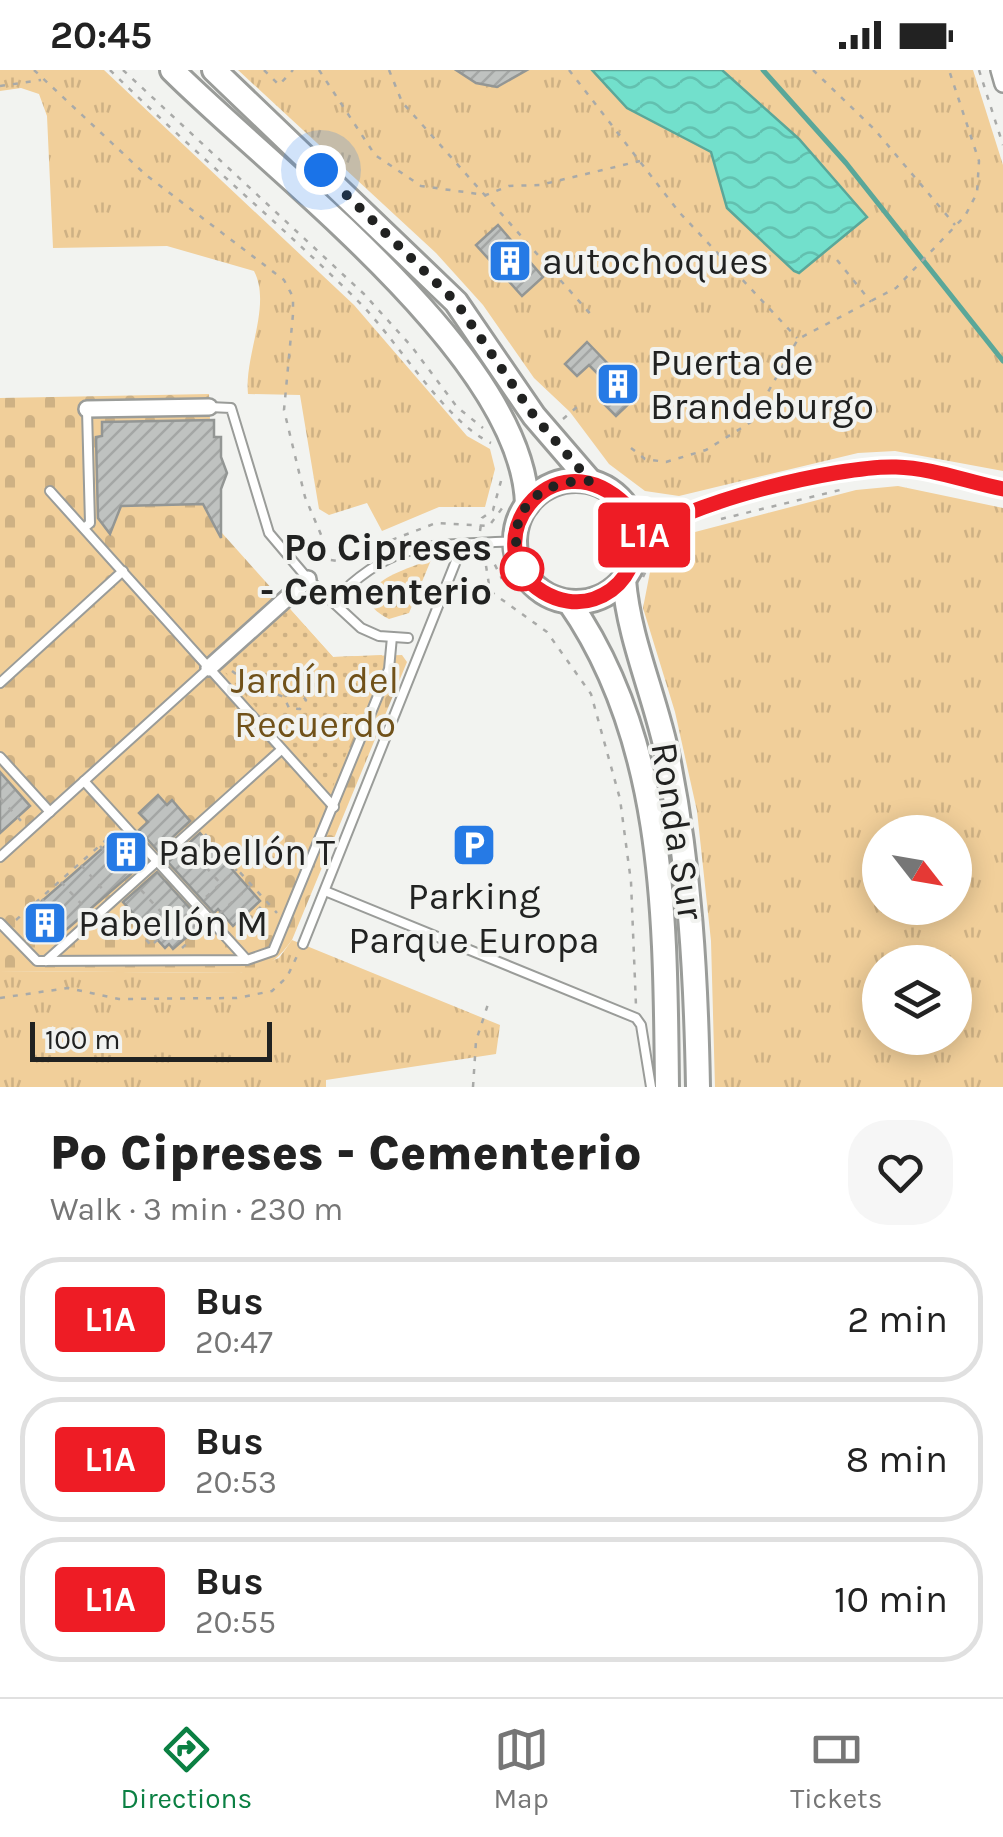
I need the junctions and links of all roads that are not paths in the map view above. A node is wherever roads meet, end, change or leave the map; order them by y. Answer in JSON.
{"nodes":[{"id":1,"x":172,"y":70,"type":"edge"},
{"id":2,"x":214,"y":70,"type":"edge"},
{"id":3,"x":998,"y":70,"type":"edge"},
{"id":4,"x":1003,"y":84,"type":"edge"},
{"id":5,"x":209,"y":408,"type":"joint"},
{"id":6,"x":87,"y":409,"type":"joint"},
{"id":7,"x":590,"y":481,"type":"junction"},
{"id":8,"x":1003,"y":489,"type":"edge"},
{"id":9,"x":50,"y":492,"type":"dead end"},
{"id":10,"x":518,"y":497,"type":"junction"},
{"id":11,"x":627,"y":506,"type":"junction"},
{"id":12,"x":680,"y":513,"type":"junction"},
{"id":13,"x":84,"y":528,"type":"junction"},
{"id":14,"x":638,"y":541,"type":"junction"},
{"id":15,"x":515,"y":542,"type":"junction"},
{"id":16,"x":462,"y":546,"type":"junction"},
{"id":17,"x":124,"y":571,"type":"junction"},
{"id":18,"x":308,"y":579,"type":"junction"},
{"id":19,"x":633,"y":579,"type":"junction"},
{"id":20,"x":333,"y":602,"type":"junction"},
{"id":21,"x":570,"y":602,"type":"junction"},
{"id":22,"x":392,"y":637,"type":"junction"},
{"id":23,"x":408,"y":638,"type":"dead end"},
{"id":24,"x":215,"y":663,"type":"junction"},
{"id":25,"x":0,"y":684,"type":"edge"},
{"id":26,"x":281,"y":750,"type":"junction"},
{"id":27,"x":0,"y":756,"type":"edge"},
{"id":28,"x":84,"y":781,"type":"junction"},
{"id":29,"x":334,"y":807,"type":"junction"},
{"id":30,"x":50,"y":812,"type":"junction"},
{"id":31,"x":0,"y":857,"type":"edge"},
{"id":32,"x":157,"y":861,"type":"junction"},
{"id":33,"x":324,"y":891,"type":"junction"},
{"id":34,"x":3,"y":926,"type":"edge"},
{"id":35,"x":303,"y":944,"type":"road end"},
{"id":36,"x":247,"y":960,"type":"junction"},
{"id":37,"x":46,"y":961,"type":"junction"},
{"id":38,"x":651,"y":1087,"type":"edge"},
{"id":39,"x":666,"y":1087,"type":"edge"},
{"id":40,"x":698,"y":1087,"type":"edge"}],
"edges":[{"from":1,"to":10,"type":"main road"},
{"from":2,"to":7,"type":"main road"},
{"from":3,"to":4,"type":"street"},
{"from":5,"to":6,"type":"street"},
{"from":5,"to":18,"type":"lane"},
{"from":6,"to":13,"type":"lane"},
{"from":7,"to":10,"type":"main road"},
{"from":7,"to":11,"type":"main road"},
{"from":8,"to":12,"type":"street"},
{"from":9,"to":13,"type":"lane"},
{"from":10,"to":15,"type":"main road"},
{"from":11,"to":12,"type":"street"},
{"from":11,"to":14,"type":"main road"},
{"from":12,"to":14,"type":"street"},
{"from":13,"to":17,"type":"lane"},
{"from":14,"to":19,"type":"main road"},
{"from":15,"to":16,"type":"lane"},
{"from":15,"to":21,"type":"main road","name":"Ronda Sur"},
{"from":16,"to":20,"type":"lane"},
{"from":16,"to":33,"type":"lane"},
{"from":17,"to":24,"type":"lane"},
{"from":17,"to":25,"type":"lane"},
{"from":18,"to":20,"type":"lane"},
{"from":18,"to":24,"type":"street"},
{"from":19,"to":21,"type":"main road"},
{"from":19,"to":40,"type":"main road","name":"Ronda Sur"},
{"from":20,"to":22,"type":"lane"},
{"from":21,"to":39,"type":"main road","name":"Ronda Sur"},
{"from":22,"to":23,"type":"lane"},
{"from":22,"to":29,"type":"lane"},
{"from":24,"to":26,"type":"lane"},
{"from":24,"to":28,"type":"lane"},
{"from":26,"to":29,"type":"lane"},
{"from":26,"to":32,"type":"lane"},
{"from":27,"to":30,"type":"lane"},
{"from":28,"to":30,"type":"lane"},
{"from":28,"to":32,"type":"lane"},
{"from":29,"to":36,"type":"lane"},
{"from":30,"to":31,"type":"lane"},
{"from":32,"to":36,"type":"lane"},
{"from":32,"to":37,"type":"lane"},
{"from":33,"to":35,"type":"lane"},
{"from":33,"to":38,"type":"lane"},
{"from":34,"to":37,"type":"lane"},
{"from":36,"to":37,"type":"lane"}]}
